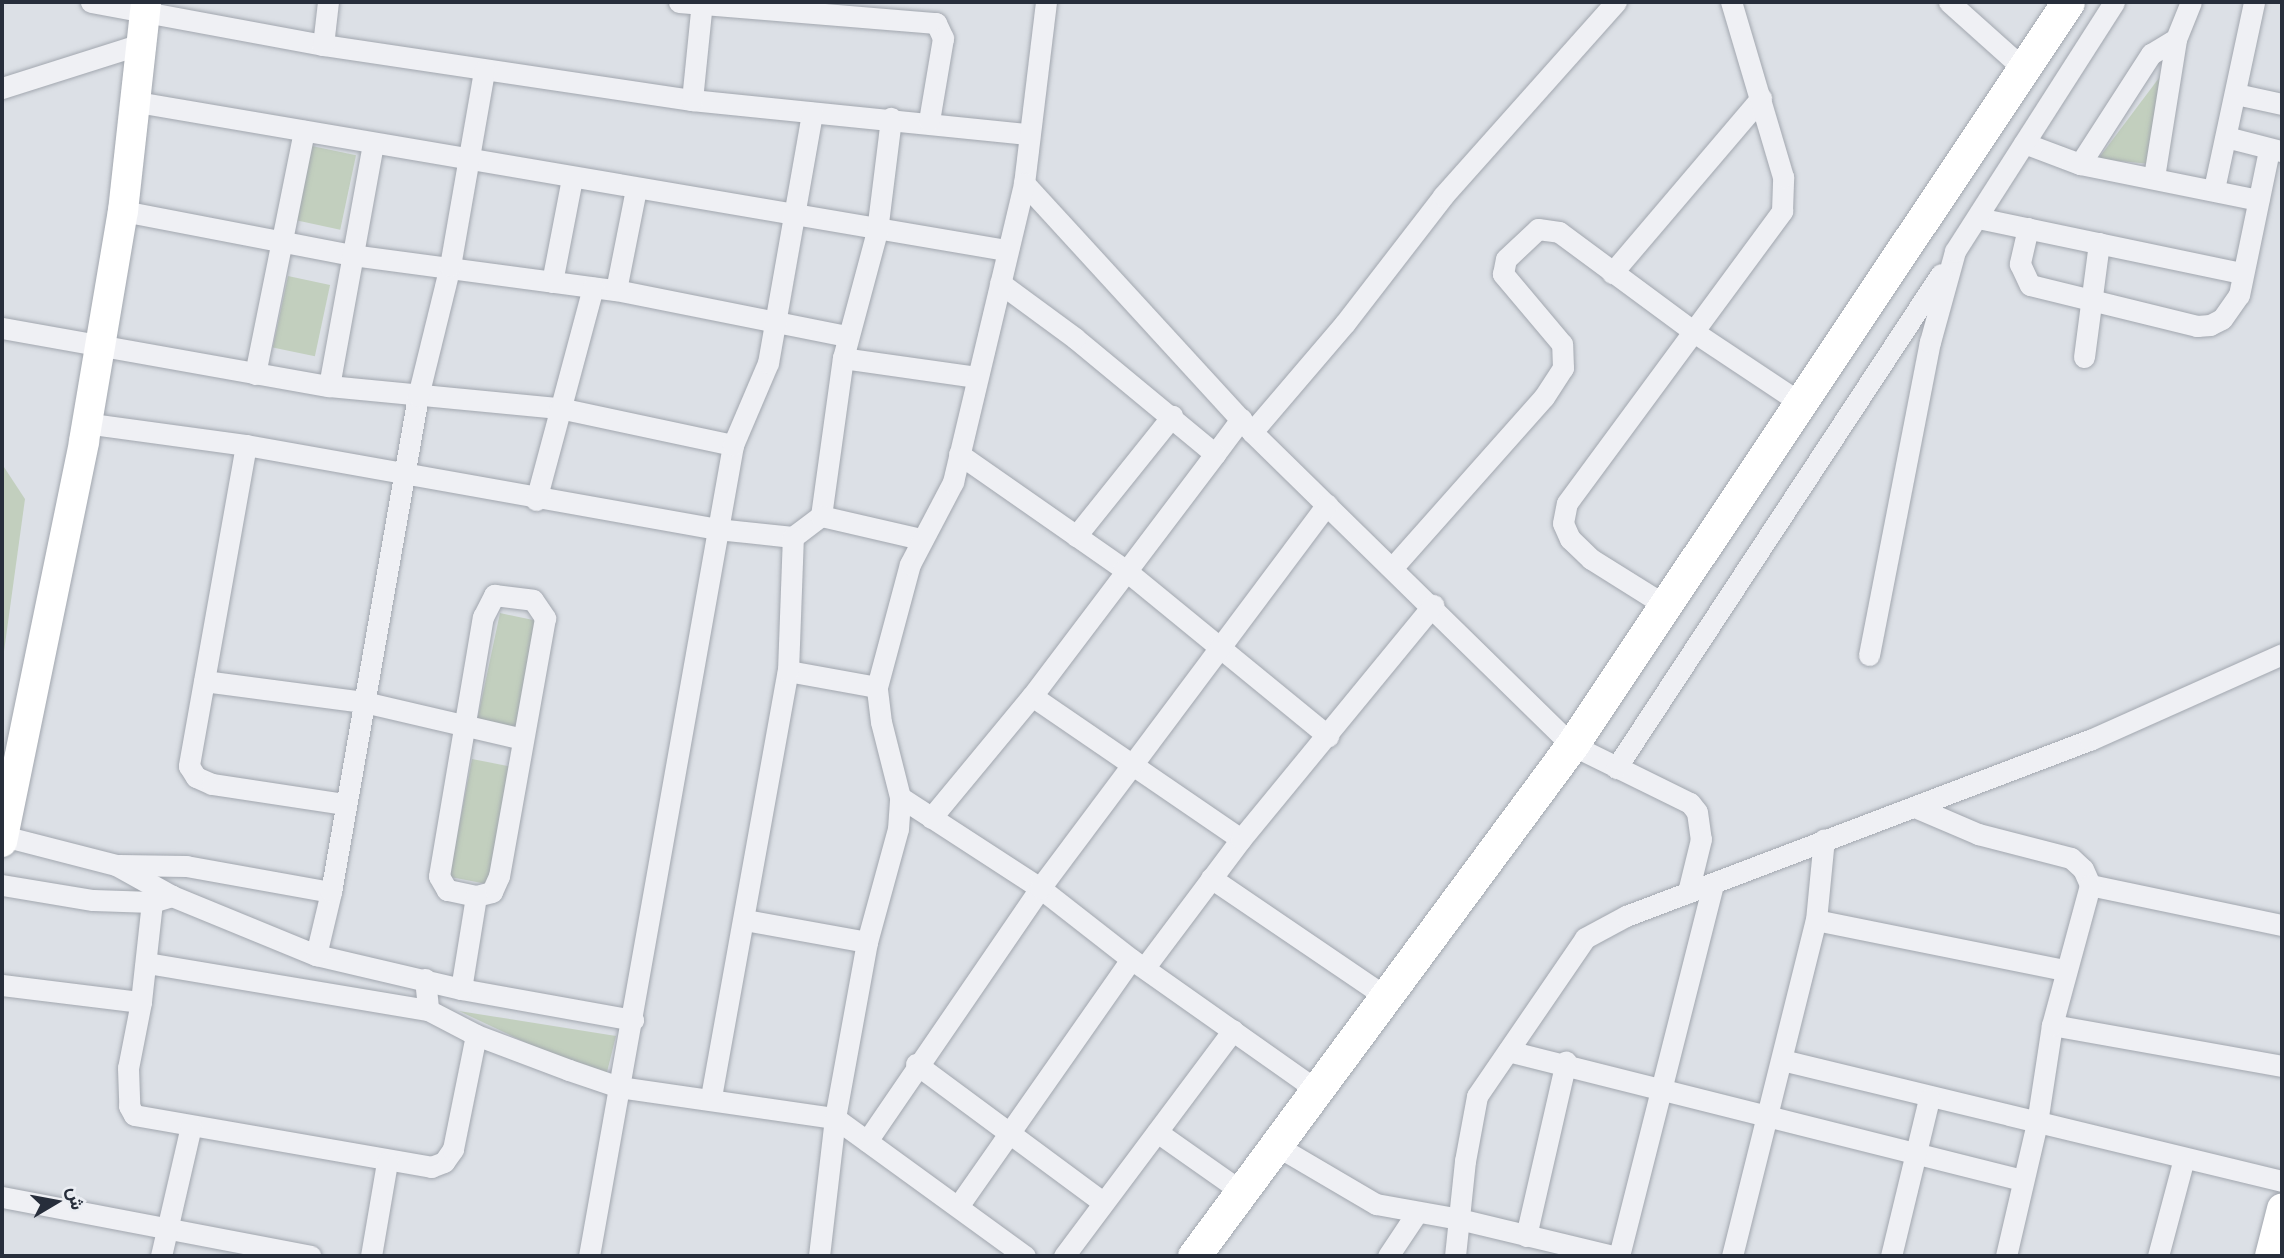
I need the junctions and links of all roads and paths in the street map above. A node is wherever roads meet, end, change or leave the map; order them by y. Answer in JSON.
{"nodes":[{"id":1,"x":91,"y":2,"type":"edge"},
{"id":2,"x":328,"y":2,"type":"edge"},
{"id":3,"x":679,"y":2,"type":"edge"},
{"id":4,"x":702,"y":2,"type":"edge"},
{"id":5,"x":1046,"y":2,"type":"edge"},
{"id":6,"x":1616,"y":2,"type":"edge"},
{"id":7,"x":1731,"y":2,"type":"edge"},
{"id":8,"x":2068,"y":2,"type":"edge"},
{"id":9,"x":2114,"y":2,"type":"edge"},
{"id":10,"x":2253,"y":2,"type":"edge"},
{"id":11,"x":1955,"y":3,"type":"edge"},
{"id":12,"x":2185,"y":4,"type":"edge"},
{"id":13,"x":146,"y":6,"type":"edge"},
{"id":14,"x":906,"y":10,"type":"edge"},
{"id":15,"x":2176,"y":39,"type":"junction"},
{"id":16,"x":144,"y":43,"type":"junction"},
{"id":17,"x":323,"y":45,"type":"junction"},
{"id":18,"x":2024,"y":69,"type":"junction"},
{"id":19,"x":484,"y":71,"type":"junction"},
{"id":20,"x":2,"y":88,"type":"edge"},
{"id":21,"x":2236,"y":94,"type":"junction"},
{"id":22,"x":1761,"y":99,"type":"junction"},
{"id":23,"x":692,"y":100,"type":"junction"},
{"id":24,"x":137,"y":102,"type":"junction"},
{"id":25,"x":2282,"y":104,"type":"edge"},
{"id":26,"x":813,"y":113,"type":"junction"},
{"id":27,"x":891,"y":118,"type":"junction"},
{"id":28,"x":929,"y":121,"type":"junction"},
{"id":29,"x":304,"y":131,"type":"junction"},
{"id":30,"x":1027,"y":134,"type":"junction"},
{"id":31,"x":2226,"y":137,"type":"junction"},
{"id":32,"x":373,"y":143,"type":"junction"},
{"id":33,"x":2024,"y":143,"type":"junction"},
{"id":34,"x":2275,"y":151,"type":"edge"},
{"id":35,"x":469,"y":161,"type":"junction"},
{"id":36,"x":2080,"y":164,"type":"junction"},
{"id":37,"x":2154,"y":177,"type":"junction"},
{"id":38,"x":572,"y":178,"type":"junction"},
{"id":39,"x":1024,"y":183,"type":"junction"},
{"id":40,"x":636,"y":189,"type":"junction"},
{"id":41,"x":2214,"y":189,"type":"junction"},
{"id":42,"x":2258,"y":200,"type":"junction"},
{"id":43,"x":123,"y":211,"type":"junction"},
{"id":44,"x":791,"y":214,"type":"junction"},
{"id":45,"x":1978,"y":218,"type":"junction"},
{"id":46,"x":2028,"y":228,"type":"junction"},
{"id":47,"x":877,"y":231,"type":"junction"},
{"id":48,"x":282,"y":240,"type":"junction"},
{"id":49,"x":2099,"y":243,"type":"junction"},
{"id":50,"x":1006,"y":250,"type":"junction"},
{"id":51,"x":1955,"y":251,"type":"junction"},
{"id":52,"x":352,"y":254,"type":"junction"},
{"id":53,"x":450,"y":266,"type":"junction"},
{"id":54,"x":1612,"y":273,"type":"junction"},
{"id":55,"x":2242,"y":273,"type":"junction"},
{"id":56,"x":552,"y":282,"type":"junction"},
{"id":57,"x":1000,"y":283,"type":"junction"},
{"id":58,"x":593,"y":288,"type":"junction"},
{"id":59,"x":616,"y":290,"type":"junction"},
{"id":60,"x":2091,"y":301,"type":"junction"},
{"id":61,"x":775,"y":322,"type":"junction"},
{"id":62,"x":2,"y":328,"type":"edge"},
{"id":63,"x":1694,"y":332,"type":"junction"},
{"id":64,"x":847,"y":336,"type":"junction"},
{"id":65,"x":99,"y":347,"type":"junction"},
{"id":66,"x":2084,"y":357,"type":"dead end"},
{"id":67,"x":843,"y":358,"type":"junction"},
{"id":68,"x":254,"y":374,"type":"junction"},
{"id":69,"x":977,"y":377,"type":"junction"},
{"id":70,"x":328,"y":386,"type":"junction"},
{"id":71,"x":418,"y":396,"type":"junction"},
{"id":72,"x":1801,"y":403,"type":"junction"},
{"id":73,"x":559,"y":408,"type":"junction"},
{"id":74,"x":1172,"y":416,"type":"junction"},
{"id":75,"x":85,"y":423,"type":"junction"},
{"id":76,"x":1246,"y":426,"type":"junction"},
{"id":77,"x":246,"y":444,"type":"junction"},
{"id":78,"x":733,"y":445,"type":"junction"},
{"id":79,"x":959,"y":454,"type":"junction"},
{"id":80,"x":1215,"y":454,"type":"junction"},
{"id":81,"x":407,"y":476,"type":"junction"},
{"id":82,"x":536,"y":499,"type":"junction"},
{"id":83,"x":1327,"y":505,"type":"junction"},
{"id":84,"x":821,"y":516,"type":"junction"},
{"id":85,"x":717,"y":529,"type":"junction"},
{"id":86,"x":1076,"y":536,"type":"junction"},
{"id":87,"x":793,"y":537,"type":"junction"},
{"id":88,"x":921,"y":539,"type":"junction"},
{"id":89,"x":1393,"y":567,"type":"junction"},
{"id":90,"x":1124,"y":569,"type":"junction"},
{"id":91,"x":1663,"y":604,"type":"junction"},
{"id":92,"x":1433,"y":605,"type":"junction"},
{"id":93,"x":1224,"y":648,"type":"junction"},
{"id":94,"x":2282,"y":654,"type":"edge"},
{"id":95,"x":1869,"y":655,"type":"dead end"},
{"id":96,"x":788,"y":671,"type":"junction"},
{"id":97,"x":204,"y":681,"type":"junction"},
{"id":98,"x":877,"y":687,"type":"junction"},
{"id":99,"x":1032,"y":696,"type":"junction"},
{"id":100,"x":365,"y":702,"type":"junction"},
{"id":101,"x":465,"y":728,"type":"junction"},
{"id":102,"x":1328,"y":736,"type":"junction"},
{"id":103,"x":523,"y":739,"type":"junction"},
{"id":104,"x":1572,"y":745,"type":"junction"},
{"id":105,"x":1133,"y":762,"type":"junction"},
{"id":106,"x":1616,"y":768,"type":"junction"},
{"id":107,"x":900,"y":797,"type":"junction"},
{"id":108,"x":345,"y":804,"type":"junction"},
{"id":109,"x":1916,"y":807,"type":"junction"},
{"id":110,"x":931,"y":818,"type":"junction"},
{"id":111,"x":2,"y":839,"type":"edge"},
{"id":112,"x":1241,"y":839,"type":"junction"},
{"id":113,"x":1824,"y":839,"type":"junction"},
{"id":114,"x":116,"y":865,"type":"junction"},
{"id":115,"x":1211,"y":878,"type":"junction"},
{"id":116,"x":1713,"y":884,"type":"junction"},
{"id":117,"x":2,"y":885,"type":"edge"},
{"id":118,"x":2090,"y":885,"type":"junction"},
{"id":119,"x":1040,"y":888,"type":"junction"},
{"id":120,"x":331,"y":892,"type":"junction"},
{"id":121,"x":1688,"y":892,"type":"junction"},
{"id":122,"x":476,"y":896,"type":"junction"},
{"id":123,"x":162,"y":899,"type":"junction"},
{"id":124,"x":745,"y":919,"type":"junction"},
{"id":125,"x":1816,"y":920,"type":"junction"},
{"id":126,"x":2282,"y":925,"type":"edge"},
{"id":127,"x":867,"y":942,"type":"junction"},
{"id":128,"x":316,"y":955,"type":"junction"},
{"id":129,"x":147,"y":963,"type":"junction"},
{"id":130,"x":1138,"y":963,"type":"junction"},
{"id":131,"x":2065,"y":970,"type":"junction"},
{"id":132,"x":425,"y":979,"type":"junction"},
{"id":133,"x":2,"y":985,"type":"edge"},
{"id":134,"x":461,"y":989,"type":"junction"},
{"id":135,"x":1386,"y":997,"type":"junction"},
{"id":136,"x":141,"y":1002,"type":"junction"},
{"id":137,"x":428,"y":1010,"type":"junction"},
{"id":138,"x":633,"y":1020,"type":"junction"},
{"id":139,"x":2053,"y":1025,"type":"junction"},
{"id":140,"x":1233,"y":1030,"type":"junction"},
{"id":141,"x":475,"y":1035,"type":"junction"},
{"id":142,"x":1508,"y":1051,"type":"junction"},
{"id":143,"x":1782,"y":1060,"type":"junction"},
{"id":144,"x":1566,"y":1062,"type":"junction"},
{"id":145,"x":916,"y":1064,"type":"junction"},
{"id":146,"x":2282,"y":1066,"type":"edge"},
{"id":147,"x":619,"y":1087,"type":"junction"},
{"id":148,"x":1665,"y":1088,"type":"junction"},
{"id":149,"x":1318,"y":1091,"type":"junction"},
{"id":150,"x":711,"y":1097,"type":"junction"},
{"id":151,"x":1929,"y":1099,"type":"junction"},
{"id":152,"x":1767,"y":1113,"type":"junction"},
{"id":153,"x":835,"y":1118,"type":"junction"},
{"id":154,"x":2037,"y":1123,"type":"junction"},
{"id":155,"x":191,"y":1126,"type":"junction"},
{"id":156,"x":1157,"y":1132,"type":"junction"},
{"id":157,"x":1007,"y":1133,"type":"junction"},
{"id":158,"x":867,"y":1141,"type":"junction"},
{"id":159,"x":1277,"y":1146,"type":"junction"},
{"id":160,"x":1918,"y":1155,"type":"junction"},
{"id":161,"x":2183,"y":1158,"type":"junction"},
{"id":162,"x":387,"y":1162,"type":"junction"},
{"id":163,"x":2022,"y":1180,"type":"junction"},
{"id":164,"x":2282,"y":1181,"type":"edge"},
{"id":165,"x":1241,"y":1191,"type":"junction"},
{"id":166,"x":2,"y":1197,"type":"edge"},
{"id":167,"x":1101,"y":1201,"type":"junction"},
{"id":168,"x":959,"y":1205,"type":"junction"},
{"id":169,"x":2282,"y":1209,"type":"edge"},
{"id":170,"x":1416,"y":1214,"type":"junction"},
{"id":171,"x":1459,"y":1219,"type":"junction"},
{"id":172,"x":170,"y":1229,"type":"junction"},
{"id":173,"x":1526,"y":1237,"type":"junction"},
{"id":174,"x":1020,"y":1255,"type":"edge"},
{"id":175,"x":161,"y":1256,"type":"edge"},
{"id":176,"x":310,"y":1256,"type":"edge"},
{"id":177,"x":371,"y":1256,"type":"edge"},
{"id":178,"x":589,"y":1256,"type":"edge"},
{"id":179,"x":819,"y":1256,"type":"edge"},
{"id":180,"x":1064,"y":1256,"type":"edge"},
{"id":181,"x":1195,"y":1256,"type":"edge"},
{"id":182,"x":1388,"y":1256,"type":"edge"},
{"id":183,"x":1455,"y":1256,"type":"edge"},
{"id":184,"x":1613,"y":1256,"type":"edge"},
{"id":185,"x":1619,"y":1256,"type":"edge"},
{"id":186,"x":1731,"y":1256,"type":"edge"},
{"id":187,"x":1891,"y":1256,"type":"edge"},
{"id":188,"x":2006,"y":1256,"type":"edge"},
{"id":189,"x":2158,"y":1256,"type":"edge"},
{"id":190,"x":2270,"y":1256,"type":"edge"}],
"edges":[{"from":1,"to":13,"type":"street"},
{"from":2,"to":17,"type":"street"},
{"from":3,"to":4,"type":"street"},
{"from":4,"to":14,"type":"street"},
{"from":4,"to":23,"type":"street"},
{"from":5,"to":30,"type":"street"},
{"from":6,"to":76,"type":"street"},
{"from":7,"to":22,"type":"street"},
{"from":8,"to":18,"type":"main road"},
{"from":9,"to":33,"type":"street"},
{"from":10,"to":21,"type":"street"},
{"from":11,"to":18,"type":"street"},
{"from":12,"to":15,"type":"street"},
{"from":13,"to":16,"type":"main road"},
{"from":13,"to":17,"type":"street"},
{"from":14,"to":28,"type":"street"},
{"from":15,"to":36,"type":"street"},
{"from":15,"to":37,"type":"street"},
{"from":16,"to":20,"type":"street"},
{"from":16,"to":24,"type":"main road"},
{"from":17,"to":19,"type":"street"},
{"from":18,"to":72,"type":"main road"},
{"from":19,"to":23,"type":"street"},
{"from":19,"to":35,"type":"street"},
{"from":21,"to":25,"type":"street"},
{"from":21,"to":31,"type":"street"},
{"from":22,"to":54,"type":"street"},
{"from":22,"to":63,"type":"street"},
{"from":23,"to":26,"type":"street"},
{"from":24,"to":29,"type":"street"},
{"from":24,"to":43,"type":"main road"},
{"from":26,"to":27,"type":"street"},
{"from":26,"to":44,"type":"street"},
{"from":27,"to":28,"type":"street"},
{"from":27,"to":47,"type":"street"},
{"from":28,"to":30,"type":"street"},
{"from":29,"to":32,"type":"street"},
{"from":29,"to":48,"type":"street"},
{"from":30,"to":39,"type":"street"},
{"from":31,"to":34,"type":"street"},
{"from":31,"to":41,"type":"street"},
{"from":32,"to":35,"type":"street"},
{"from":32,"to":52,"type":"street"},
{"from":33,"to":36,"type":"street"},
{"from":33,"to":45,"type":"street"},
{"from":34,"to":42,"type":"street"},
{"from":35,"to":38,"type":"street"},
{"from":35,"to":53,"type":"street"},
{"from":36,"to":37,"type":"street"},
{"from":37,"to":41,"type":"street"},
{"from":38,"to":40,"type":"street"},
{"from":38,"to":56,"type":"street"},
{"from":39,"to":50,"type":"street"},
{"from":39,"to":76,"type":"street"},
{"from":40,"to":44,"type":"street"},
{"from":40,"to":59,"type":"street"},
{"from":41,"to":42,"type":"street"},
{"from":42,"to":55,"type":"street"},
{"from":43,"to":48,"type":"street"},
{"from":43,"to":65,"type":"main road"},
{"from":44,"to":47,"type":"street"},
{"from":44,"to":61,"type":"street"},
{"from":45,"to":46,"type":"street"},
{"from":45,"to":51,"type":"street"},
{"from":46,"to":49,"type":"street"},
{"from":46,"to":60,"type":"street"},
{"from":47,"to":50,"type":"street"},
{"from":47,"to":64,"type":"street"},
{"from":48,"to":52,"type":"street"},
{"from":48,"to":68,"type":"street"},
{"from":49,"to":55,"type":"street"},
{"from":49,"to":60,"type":"street"},
{"from":50,"to":57,"type":"street"},
{"from":51,"to":95,"type":"street"},
{"from":51,"to":106,"type":"street"},
{"from":52,"to":53,"type":"street"},
{"from":52,"to":70,"type":"street"},
{"from":53,"to":56,"type":"street"},
{"from":53,"to":71,"type":"street"},
{"from":54,"to":63,"type":"street"},
{"from":54,"to":89,"type":"street"},
{"from":55,"to":60,"type":"street"},
{"from":56,"to":58,"type":"street"},
{"from":57,"to":69,"type":"street"},
{"from":57,"to":74,"type":"street"},
{"from":58,"to":59,"type":"street"},
{"from":58,"to":73,"type":"street"},
{"from":59,"to":61,"type":"street"},
{"from":60,"to":66,"type":"street"},
{"from":61,"to":64,"type":"street"},
{"from":61,"to":78,"type":"street"},
{"from":62,"to":65,"type":"street"},
{"from":63,"to":72,"type":"street"},
{"from":63,"to":91,"type":"street"},
{"from":64,"to":67,"type":"street"},
{"from":65,"to":68,"type":"street"},
{"from":65,"to":75,"type":"main road"},
{"from":67,"to":69,"type":"street"},
{"from":67,"to":84,"type":"street"},
{"from":68,"to":70,"type":"street"},
{"from":69,"to":79,"type":"street"},
{"from":70,"to":71,"type":"street"},
{"from":71,"to":73,"type":"street"},
{"from":71,"to":81,"type":"street"},
{"from":72,"to":91,"type":"main road"},
{"from":73,"to":78,"type":"street"},
{"from":73,"to":82,"type":"street"},
{"from":74,"to":80,"type":"street"},
{"from":74,"to":86,"type":"street"},
{"from":75,"to":77,"type":"street"},
{"from":75,"to":111,"type":"main road"},
{"from":76,"to":80,"type":"street"},
{"from":76,"to":83,"type":"street"},
{"from":77,"to":81,"type":"street"},
{"from":77,"to":97,"type":"street"},
{"from":78,"to":85,"type":"street"},
{"from":79,"to":86,"type":"street"},
{"from":79,"to":88,"type":"street"},
{"from":80,"to":90,"type":"street"},
{"from":81,"to":82,"type":"street"},
{"from":81,"to":100,"type":"street"},
{"from":82,"to":85,"type":"street"},
{"from":83,"to":89,"type":"street"},
{"from":83,"to":93,"type":"street"},
{"from":84,"to":87,"type":"street"},
{"from":84,"to":88,"type":"street"},
{"from":85,"to":87,"type":"street"},
{"from":85,"to":138,"type":"street"},
{"from":86,"to":90,"type":"street"},
{"from":87,"to":96,"type":"street"},
{"from":88,"to":98,"type":"street"},
{"from":89,"to":92,"type":"street"},
{"from":90,"to":93,"type":"street"},
{"from":90,"to":99,"type":"street"},
{"from":91,"to":104,"type":"main road"},
{"from":92,"to":102,"type":"street"},
{"from":92,"to":104,"type":"street"},
{"from":93,"to":102,"type":"street"},
{"from":93,"to":105,"type":"street"},
{"from":94,"to":109,"type":"street"},
{"from":96,"to":98,"type":"street"},
{"from":96,"to":124,"type":"street"},
{"from":97,"to":100,"type":"street"},
{"from":97,"to":108,"type":"street"},
{"from":98,"to":107,"type":"street"},
{"from":99,"to":105,"type":"street"},
{"from":99,"to":110,"type":"street"},
{"from":100,"to":101,"type":"street"},
{"from":100,"to":108,"type":"street"},
{"from":101,"to":103,"type":"street"},
{"from":101,"to":103,"type":"street"},
{"from":101,"to":122,"type":"street"},
{"from":102,"to":112,"type":"street"},
{"from":103,"to":122,"type":"street"},
{"from":104,"to":106,"type":"street"},
{"from":104,"to":135,"type":"main road"},
{"from":105,"to":112,"type":"street"},
{"from":105,"to":119,"type":"street"},
{"from":106,"to":121,"type":"street"},
{"from":107,"to":110,"type":"street"},
{"from":107,"to":127,"type":"street"},
{"from":108,"to":120,"type":"street"},
{"from":109,"to":113,"type":"street"},
{"from":109,"to":118,"type":"street"},
{"from":110,"to":119,"type":"street"},
{"from":111,"to":114,"type":"street"},
{"from":112,"to":115,"type":"street"},
{"from":113,"to":116,"type":"street"},
{"from":113,"to":125,"type":"street"},
{"from":114,"to":120,"type":"street"},
{"from":114,"to":123,"type":"street"},
{"from":115,"to":130,"type":"street"},
{"from":115,"to":135,"type":"street"},
{"from":116,"to":121,"type":"street"},
{"from":116,"to":148,"type":"street"},
{"from":117,"to":123,"type":"street"},
{"from":118,"to":126,"type":"street"},
{"from":118,"to":131,"type":"street"},
{"from":119,"to":130,"type":"street"},
{"from":119,"to":145,"type":"street"},
{"from":120,"to":128,"type":"street"},
{"from":121,"to":142,"type":"street"},
{"from":122,"to":134,"type":"street"},
{"from":123,"to":128,"type":"street"},
{"from":123,"to":129,"type":"street"},
{"from":124,"to":127,"type":"street"},
{"from":124,"to":150,"type":"street"},
{"from":125,"to":131,"type":"street"},
{"from":125,"to":143,"type":"street"},
{"from":127,"to":153,"type":"street"},
{"from":128,"to":132,"type":"street"},
{"from":129,"to":136,"type":"street"},
{"from":129,"to":137,"type":"street"},
{"from":130,"to":140,"type":"street"},
{"from":130,"to":157,"type":"street"},
{"from":131,"to":139,"type":"street"},
{"from":132,"to":134,"type":"street"},
{"from":132,"to":137,"type":"street"},
{"from":133,"to":136,"type":"street"},
{"from":134,"to":138,"type":"street"},
{"from":135,"to":149,"type":"main road"},
{"from":136,"to":155,"type":"street"},
{"from":137,"to":141,"type":"street"},
{"from":138,"to":147,"type":"street"},
{"from":139,"to":146,"type":"street"},
{"from":139,"to":154,"type":"street"},
{"from":140,"to":149,"type":"street"},
{"from":140,"to":156,"type":"street"},
{"from":141,"to":147,"type":"street"},
{"from":141,"to":162,"type":"street"},
{"from":142,"to":144,"type":"street"},
{"from":142,"to":171,"type":"street"},
{"from":143,"to":151,"type":"street"},
{"from":143,"to":152,"type":"street"},
{"from":144,"to":148,"type":"street"},
{"from":144,"to":173,"type":"street"},
{"from":145,"to":157,"type":"street"},
{"from":145,"to":158,"type":"street"},
{"from":147,"to":150,"type":"street"},
{"from":147,"to":178,"type":"street"},
{"from":148,"to":152,"type":"street"},
{"from":148,"to":185,"type":"street"},
{"from":149,"to":159,"type":"main road"},
{"from":150,"to":153,"type":"street"},
{"from":151,"to":154,"type":"street"},
{"from":151,"to":160,"type":"street"},
{"from":152,"to":160,"type":"street"},
{"from":152,"to":186,"type":"street"},
{"from":153,"to":158,"type":"street"},
{"from":153,"to":179,"type":"street"},
{"from":154,"to":161,"type":"street"},
{"from":154,"to":163,"type":"street"},
{"from":155,"to":162,"type":"street"},
{"from":155,"to":172,"type":"street"},
{"from":156,"to":165,"type":"street"},
{"from":156,"to":167,"type":"street"},
{"from":157,"to":167,"type":"street"},
{"from":157,"to":168,"type":"street"},
{"from":158,"to":168,"type":"street"},
{"from":159,"to":165,"type":"main road"},
{"from":159,"to":170,"type":"street"},
{"from":160,"to":163,"type":"street"},
{"from":160,"to":187,"type":"street"},
{"from":161,"to":164,"type":"street"},
{"from":161,"to":189,"type":"street"},
{"from":162,"to":177,"type":"street"},
{"from":163,"to":188,"type":"street"},
{"from":165,"to":181,"type":"main road"},
{"from":166,"to":172,"type":"street"},
{"from":167,"to":180,"type":"street"},
{"from":168,"to":174,"type":"street"},
{"from":169,"to":190,"type":"main road"},
{"from":170,"to":171,"type":"street"},
{"from":170,"to":182,"type":"street"},
{"from":171,"to":173,"type":"street"},
{"from":171,"to":183,"type":"street"},
{"from":172,"to":175,"type":"street"},
{"from":172,"to":176,"type":"street"},
{"from":173,"to":184,"type":"street"}]}
